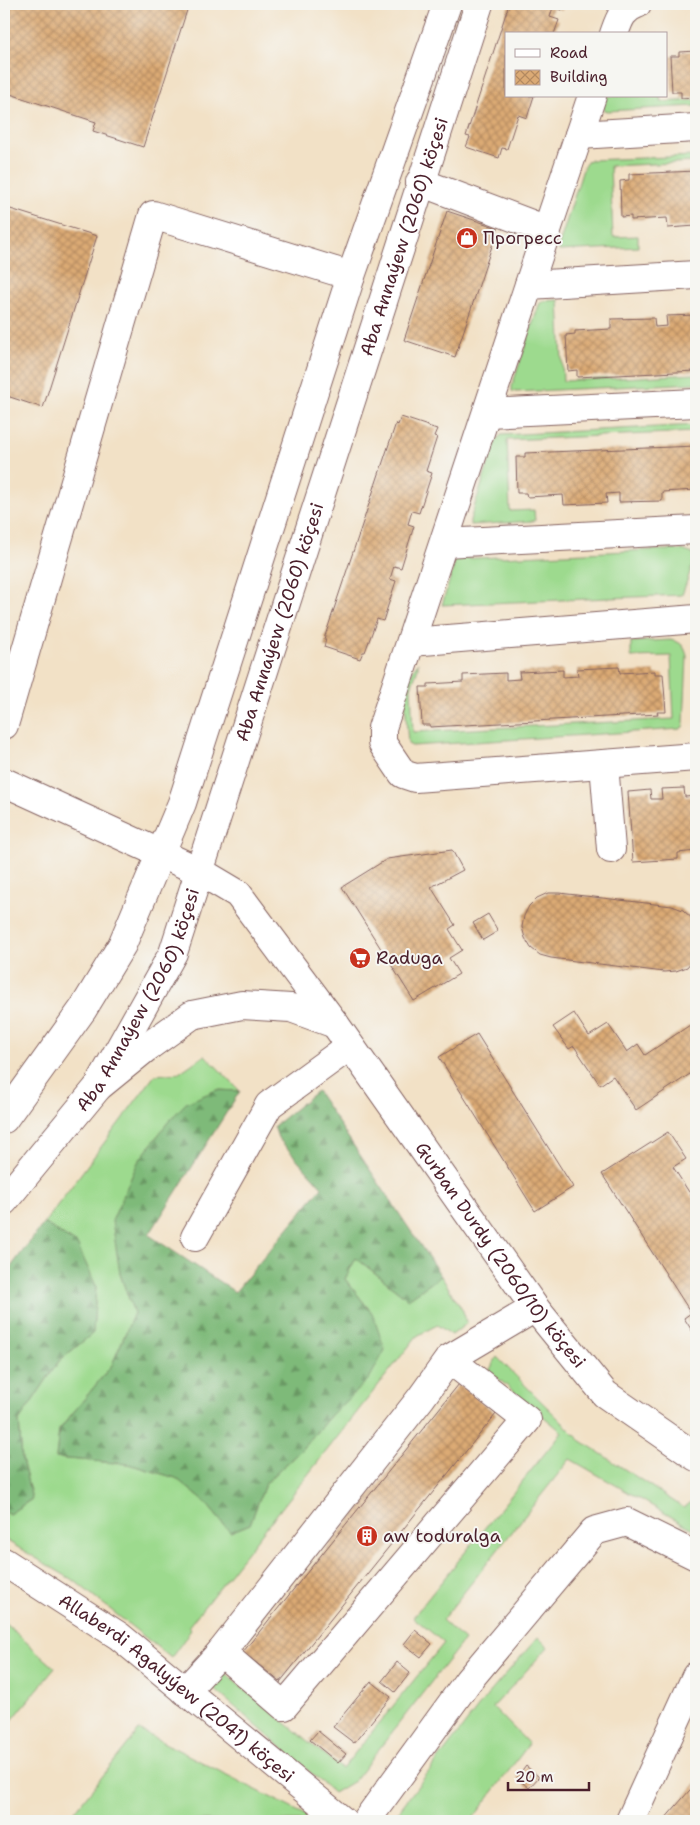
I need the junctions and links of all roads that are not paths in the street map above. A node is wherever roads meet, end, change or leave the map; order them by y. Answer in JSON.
{"nodes":[{"id":1,"x":447,"y":4,"type":"edge"},
{"id":2,"x":479,"y":4,"type":"edge"},
{"id":3,"x":637,"y":4,"type":"edge"},
{"id":4,"x":615,"y":32,"type":"edge"},
{"id":5,"x":591,"y":98,"type":"edge"},
{"id":6,"x":696,"y":128,"type":"edge"},
{"id":7,"x":579,"y":134,"type":"junction"},
{"id":8,"x":420,"y":182,"type":"junction"},
{"id":9,"x":547,"y":230,"type":"junction"},
{"id":10,"x":696,"y":275,"type":"edge"},
{"id":11,"x":350,"y":276,"type":"junction"},
{"id":12,"x":529,"y":285,"type":"junction"},
{"id":13,"x":696,"y":403,"type":"edge"},
{"id":14,"x":487,"y":413,"type":"junction"},
{"id":15,"x":696,"y":530,"type":"edge"},
{"id":16,"x":444,"y":543,"type":"junction"},
{"id":17,"x":696,"y":619,"type":"edge"},
{"id":18,"x":411,"y":642,"type":"junction"},
{"id":19,"x":4,"y":726,"type":"edge"},
{"id":20,"x":696,"y":757,"type":"edge"},
{"id":21,"x":604,"y":764,"type":"junction"},
{"id":22,"x":4,"y":782,"type":"edge"},
{"id":23,"x":611,"y":849,"type":"dead end"},
{"id":24,"x":160,"y":854,"type":"junction"},
{"id":25,"x":201,"y":872,"type":"junction"},
{"id":26,"x":335,"y":1024,"type":"junction"},
{"id":27,"x":350,"y":1046,"type":"junction"},
{"id":28,"x":98,"y":1088,"type":"junction"},
{"id":29,"x":4,"y":1118,"type":"edge"},
{"id":30,"x":4,"y":1201,"type":"edge"},
{"id":31,"x":195,"y":1237,"type":"dead end"},
{"id":32,"x":535,"y":1308,"type":"junction"},
{"id":33,"x":449,"y":1358,"type":"junction"},
{"id":34,"x":696,"y":1457,"type":"edge"},
{"id":35,"x":696,"y":1556,"type":"edge"},
{"id":36,"x":4,"y":1562,"type":"edge"},
{"id":37,"x":221,"y":1652,"type":"junction"},
{"id":38,"x":696,"y":1676,"type":"edge"},
{"id":39,"x":185,"y":1691,"type":"junction"},
{"id":40,"x":343,"y":1821,"type":"edge"},
{"id":41,"x":366,"y":1821,"type":"edge"},
{"id":42,"x":630,"y":1821,"type":"edge"}],
"edges":[{"from":1,"to":11,"type":"main road","name":"Aba Annaýew (2060) köçesi"},
{"from":2,"to":8,"type":"main road","name":"Aba Annaýew (2060) köçesi"},
{"from":3,"to":4,"type":"main road"},
{"from":5,"to":7,"type":"main road"},
{"from":6,"to":7,"type":"main road"},
{"from":7,"to":9,"type":"main road"},
{"from":8,"to":9,"type":"main road"},
{"from":8,"to":25,"type":"main road","name":"Aba Annaýew (2060) köçesi"},
{"from":9,"to":12,"type":"main road"},
{"from":10,"to":12,"type":"main road"},
{"from":11,"to":19,"type":"main road"},
{"from":11,"to":24,"type":"main road","name":"Aba Annaýew (2060) köçesi"},
{"from":12,"to":14,"type":"main road"},
{"from":13,"to":14,"type":"main road"},
{"from":14,"to":16,"type":"main road"},
{"from":15,"to":16,"type":"main road"},
{"from":16,"to":18,"type":"main road"},
{"from":17,"to":18,"type":"main road"},
{"from":18,"to":21,"type":"main road"},
{"from":20,"to":21,"type":"main road"},
{"from":21,"to":23,"type":"main road"},
{"from":22,"to":24,"type":"main road","name":"Gurban Durdy (2060/10) köçesi"},
{"from":24,"to":25,"type":"main road","name":"Gurban Durdy (2060/10) köçesi"},
{"from":24,"to":29,"type":"main road","name":"Aba Annaýew (2060) köçesi"},
{"from":25,"to":26,"type":"main road","name":"Gurban Durdy (2060/10) köçesi"},
{"from":25,"to":28,"type":"main road","name":"Aba Annaýew (2060) köçesi"},
{"from":26,"to":27,"type":"main road","name":"Gurban Durdy (2060/10) köçesi"},
{"from":26,"to":28,"type":"main road"},
{"from":27,"to":31,"type":"main road"},
{"from":27,"to":32,"type":"main road","name":"Gurban Durdy (2060/10) köçesi"},
{"from":28,"to":30,"type":"main road","name":"Aba Annaýew (2060) köçesi"},
{"from":32,"to":33,"type":"main road"},
{"from":32,"to":34,"type":"main road","name":"Gurban Durdy (2060/10) köçesi"},
{"from":33,"to":37,"type":"main road"},
{"from":33,"to":37,"type":"main road"},
{"from":35,"to":41,"type":"main road"},
{"from":36,"to":39,"type":"main road","name":"Allaberdi Agalyýew (2041) köçesi"},
{"from":37,"to":39,"type":"main road"},
{"from":38,"to":42,"type":"main road"},
{"from":39,"to":40,"type":"main road","name":"Allaberdi Agalyýew (2041) köçesi"}]}
